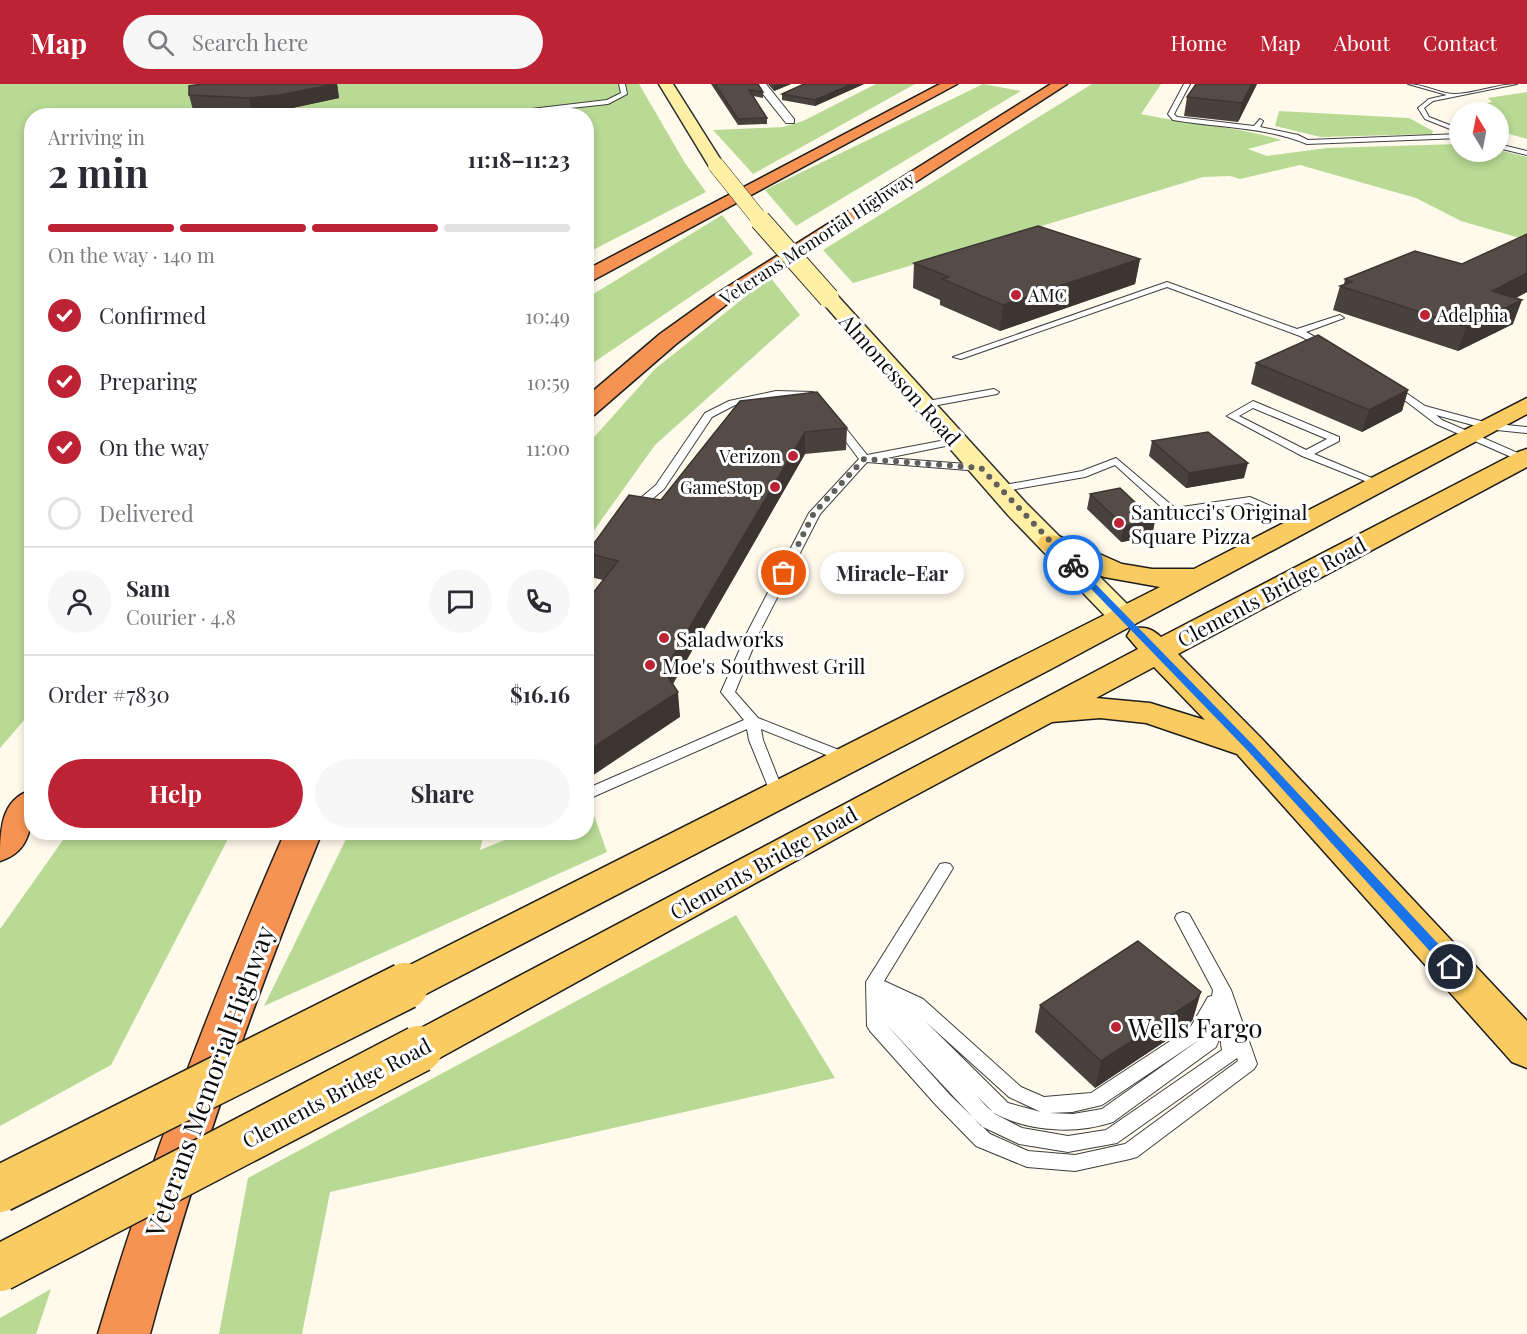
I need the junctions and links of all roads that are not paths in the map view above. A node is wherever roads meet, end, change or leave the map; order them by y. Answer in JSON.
{"nodes":[{"id":1,"x":622,"y":84,"type":"edge"},
{"id":2,"x":666,"y":84,"type":"edge"},
{"id":3,"x":760,"y":84,"type":"edge"},
{"id":4,"x":950,"y":84,"type":"edge"},
{"id":5,"x":1060,"y":84,"type":"edge"},
{"id":6,"x":1187,"y":84,"type":"edge"},
{"id":7,"x":1411,"y":84,"type":"edge"},
{"id":8,"x":1431,"y":84,"type":"edge"},
{"id":9,"x":1514,"y":84,"type":"edge"},
{"id":10,"x":1465,"y":92,"type":"junction"},
{"id":11,"x":1451,"y":94,"type":"junction"},
{"id":12,"x":551,"y":108,"type":"edge"},
{"id":13,"x":790,"y":121,"type":"dead end"},
{"id":14,"x":1449,"y":127,"type":"edge"},
{"id":15,"x":1449,"y":136,"type":"edge"},
{"id":16,"x":1509,"y":141,"type":"edge"},
{"id":17,"x":1527,"y":145,"type":"edge"},
{"id":18,"x":1509,"y":149,"type":"edge"},
{"id":19,"x":1527,"y":153,"type":"edge"},
{"id":20,"x":594,"y":274,"type":"edge"},
{"id":21,"x":1340,"y":318,"type":"dead end"},
{"id":22,"x":1298,"y":332,"type":"junction"},
{"id":23,"x":1333,"y":350,"type":"edge"},
{"id":24,"x":958,"y":357,"type":"dead end"},
{"id":25,"x":1381,"y":380,"type":"edge"},
{"id":26,"x":994,"y":392,"type":"dead end"},
{"id":27,"x":594,"y":403,"type":"edge"},
{"id":28,"x":922,"y":405,"type":"junction"},
{"id":29,"x":1527,"y":405,"type":"edge"},
{"id":30,"x":1424,"y":408,"type":"junction"},
{"id":31,"x":1527,"y":430,"type":"edge"},
{"id":32,"x":1478,"y":431,"type":"junction"},
{"id":33,"x":956,"y":441,"type":"junction"},
{"id":34,"x":1306,"y":454,"type":"junction"},
{"id":35,"x":864,"y":459,"type":"junction"},
{"id":36,"x":1525,"y":459,"type":"edge"},
{"id":37,"x":990,"y":478,"type":"junction"},
{"id":38,"x":1379,"y":483,"type":"junction"},
{"id":39,"x":625,"y":514,"type":"edge"},
{"id":40,"x":1304,"y":523,"type":"junction"},
{"id":41,"x":1051,"y":543,"type":"junction"},
{"id":42,"x":1199,"y":578,"type":"junction"},
{"id":43,"x":1124,"y":618,"type":"junction"},
{"id":44,"x":1157,"y":651,"type":"junction"},
{"id":45,"x":1039,"y":713,"type":"junction"},
{"id":46,"x":753,"y":722,"type":"junction"},
{"id":47,"x":1250,"y":747,"type":"junction"},
{"id":48,"x":850,"y":759,"type":"junction"},
{"id":49,"x":594,"y":792,"type":"edge"},
{"id":50,"x":777,"y":796,"type":"junction"},
{"id":51,"x":24,"y":814,"type":"edge"},
{"id":52,"x":301,"y":840,"type":"edge"},
{"id":53,"x":0,"y":848,"type":"edge"},
{"id":54,"x":945,"y":868,"type":"dead end"},
{"id":55,"x":1183,"y":918,"type":"dead end"},
{"id":56,"x":874,"y":982,"type":"junction"},
{"id":57,"x":1222,"y":990,"type":"junction"},
{"id":58,"x":1527,"y":1050,"type":"edge"},
{"id":59,"x":0,"y":1189,"type":"edge"},
{"id":60,"x":0,"y":1268,"type":"edge"},
{"id":61,"x":124,"y":1334,"type":"edge"}],
"edges":[{"from":1,"to":12,"type":"lane"},
{"from":2,"to":28,"type":"main road","name":"Almonesson Road","bridge":true},
{"from":3,"to":13,"type":"street"},
{"from":4,"to":20,"type":"highway"},
{"from":5,"to":27,"type":"highway","name":"Veterans Memorial Highway"},
{"from":6,"to":15,"type":"lane"},
{"from":7,"to":11,"type":"lane"},
{"from":8,"to":10,"type":"lane"},
{"from":9,"to":10,"type":"lane"},
{"from":10,"to":11,"type":"lane"},
{"from":11,"to":14,"type":"lane"},
{"from":16,"to":17,"type":"lane"},
{"from":18,"to":19,"type":"lane"},
{"from":21,"to":22,"type":"lane"},
{"from":22,"to":23,"type":"lane"},
{"from":22,"to":24,"type":"lane"},
{"from":25,"to":30,"type":"lane"},
{"from":26,"to":28,"type":"lane"},
{"from":28,"to":33,"type":"main road","name":"Almonesson Road"},
{"from":29,"to":32,"type":"main road"},
{"from":30,"to":32,"type":"lane"},
{"from":30,"to":32,"type":"lane"},
{"from":31,"to":32,"type":"lane"},
{"from":32,"to":36,"type":"lane"},
{"from":32,"to":38,"type":"main road"},
{"from":33,"to":35,"type":"lane"},
{"from":33,"to":37,"type":"main road","name":"Almonesson Road"},
{"from":34,"to":34,"type":"lane"},
{"from":34,"to":38,"type":"lane"},
{"from":35,"to":37,"type":"lane"},
{"from":35,"to":39,"type":"lane"},
{"from":35,"to":46,"type":"lane"},
{"from":36,"to":44,"type":"main road","name":"Clements Bridge Road"},
{"from":37,"to":40,"type":"lane"},
{"from":37,"to":41,"type":"main road","name":"Almonesson Road"},
{"from":38,"to":40,"type":"main road"},
{"from":40,"to":42,"type":"main road"},
{"from":41,"to":42,"type":"main road"},
{"from":41,"to":43,"type":"main road","name":"Almonesson Road"},
{"from":42,"to":43,"type":"main road"},
{"from":43,"to":44,"type":"main road","name":"Almonesson Road"},
{"from":43,"to":48,"type":"main road"},
{"from":44,"to":45,"type":"main road","name":"Clements Bridge Road"},
{"from":44,"to":47,"type":"main road","name":"Almonesson Road"},
{"from":45,"to":47,"type":"main road"},
{"from":45,"to":60,"type":"main road","name":"Clements Bridge Road","bridge":true},
{"from":46,"to":48,"type":"lane"},
{"from":46,"to":49,"type":"lane"},
{"from":46,"to":50,"type":"lane"},
{"from":47,"to":58,"type":"main road","name":"Almonesson Road"},
{"from":48,"to":50,"type":"main road"},
{"from":50,"to":59,"type":"main road","bridge":true},
{"from":51,"to":53,"type":"highway"},
{"from":52,"to":61,"type":"highway","name":"Veterans Memorial Highway"},
{"from":54,"to":56,"type":"lane"},
{"from":55,"to":57,"type":"lane"},
{"from":56,"to":57,"type":"lane"},
{"from":56,"to":57,"type":"lane"}]}
